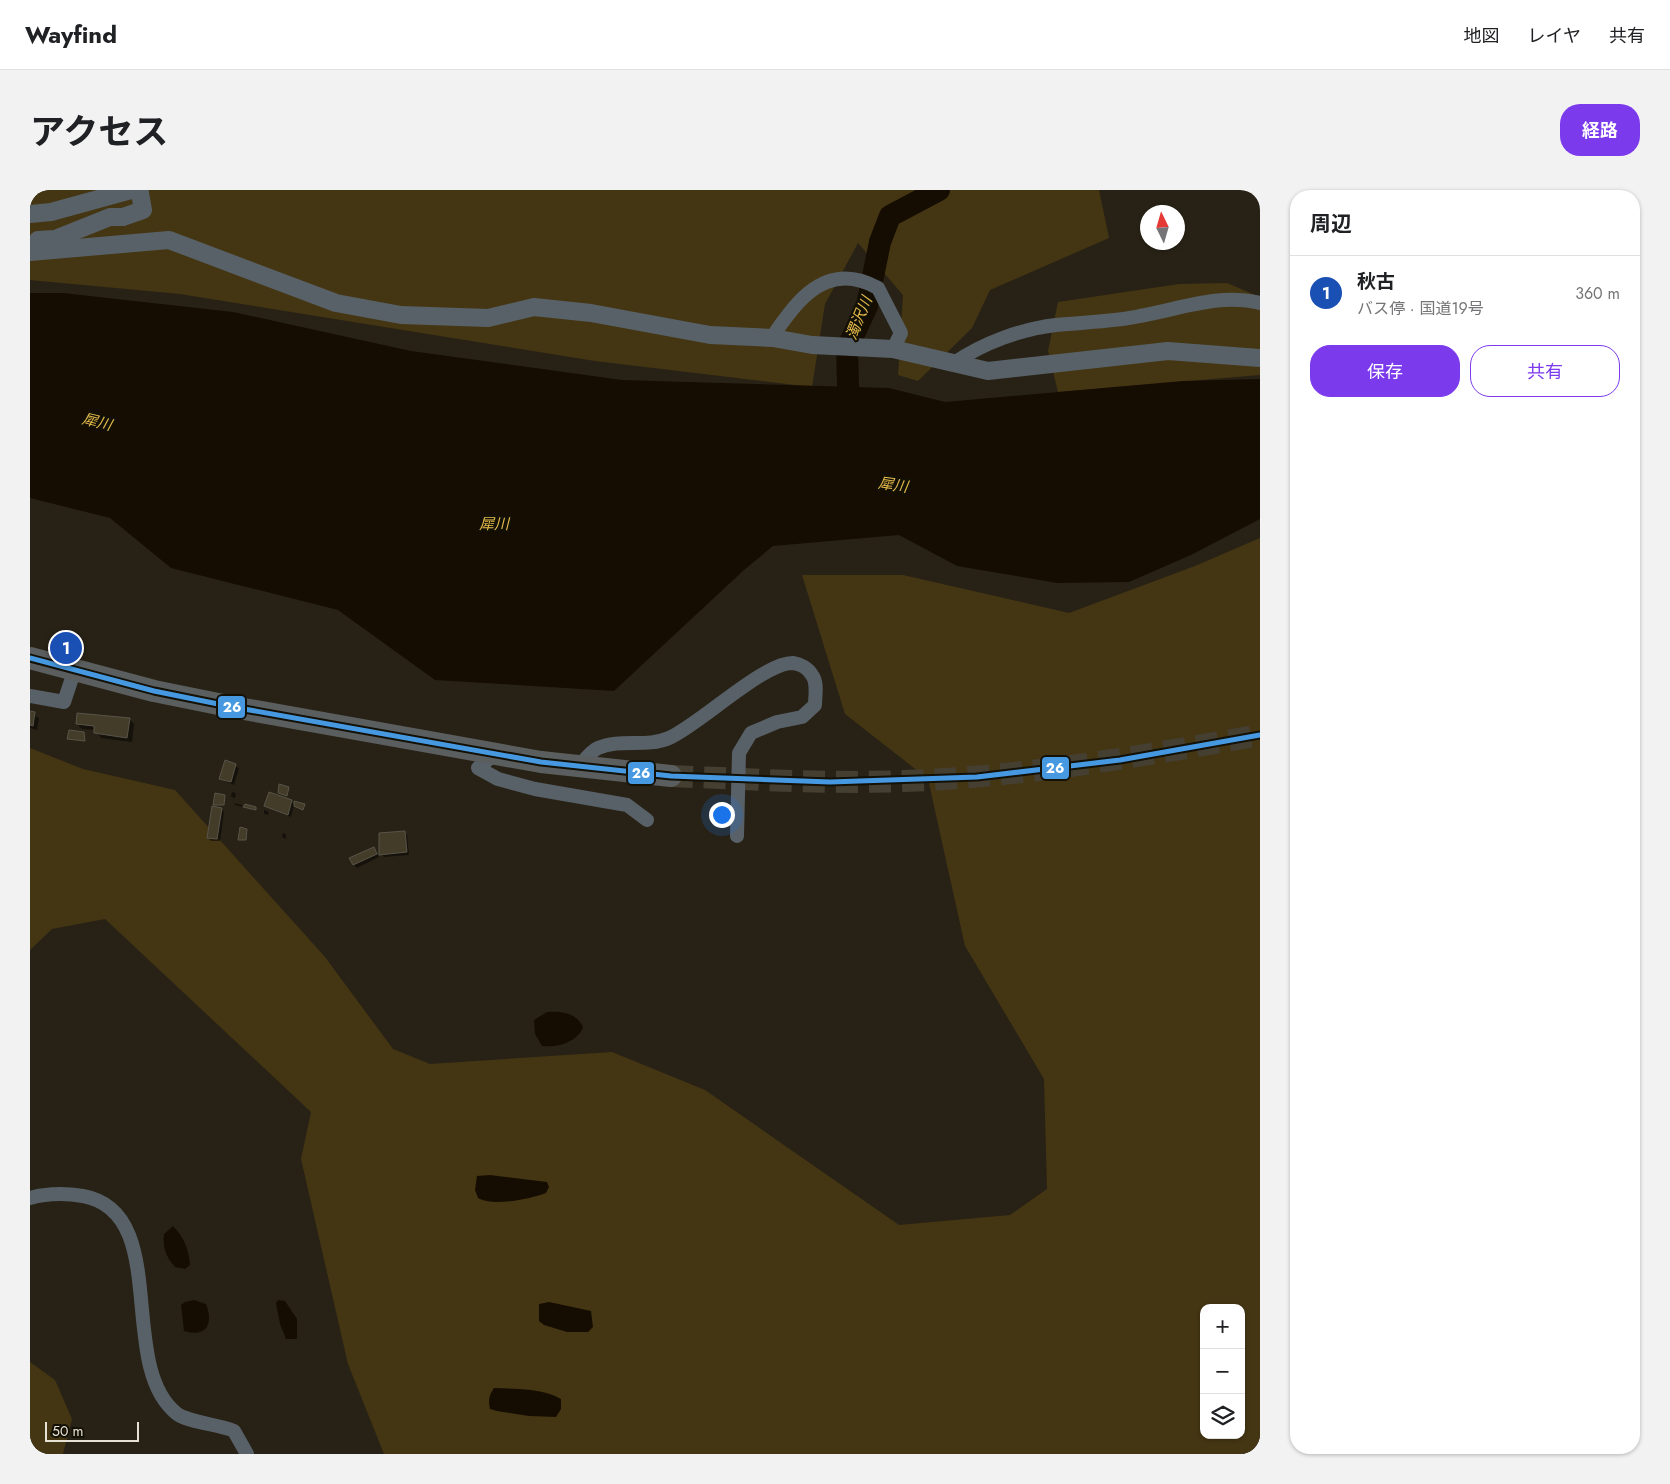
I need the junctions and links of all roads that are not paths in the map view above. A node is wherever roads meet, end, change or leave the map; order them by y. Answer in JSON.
{"nodes":[{"id":1,"x":132,"y":190,"type":"edge"},
{"id":2,"x":30,"y":214,"type":"edge"},
{"id":3,"x":30,"y":241,"type":"edge"},
{"id":4,"x":30,"y":252,"type":"edge"},
{"id":5,"x":1260,"y":303,"type":"edge"},
{"id":6,"x":773,"y":338,"type":"junction"},
{"id":7,"x":893,"y":349,"type":"junction"},
{"id":8,"x":1260,"y":358,"type":"edge"},
{"id":9,"x":954,"y":363,"type":"junction"},
{"id":10,"x":30,"y":658,"type":"edge"},
{"id":11,"x":75,"y":669,"type":"junction"},
{"id":12,"x":30,"y":696,"type":"edge"},
{"id":13,"x":496,"y":753,"type":"junction"},
{"id":14,"x":579,"y":766,"type":"junction"},
{"id":15,"x":671,"y":776,"type":"tunnel mouth"},
{"id":16,"x":647,"y":820,"type":"dead end"},
{"id":17,"x":737,"y":836,"type":"dead end"},
{"id":18,"x":30,"y":1198,"type":"edge"},
{"id":19,"x":247,"y":1454,"type":"edge"}],
"edges":[{"from":1,"to":2,"type":"street"},
{"from":1,"to":3,"type":"street"},
{"from":4,"to":6,"type":"street"},
{"from":5,"to":9,"type":"street"},
{"from":6,"to":7,"type":"street"},
{"from":6,"to":7,"type":"street"},
{"from":7,"to":9,"type":"street"},
{"from":8,"to":9,"type":"street"},
{"from":10,"to":11,"type":"highway"},
{"from":11,"to":12,"type":"street"},
{"from":11,"to":13,"type":"highway"},
{"from":13,"to":14,"type":"highway"},
{"from":13,"to":16,"type":"street"},
{"from":14,"to":15,"type":"highway"},
{"from":14,"to":17,"type":"street"},
{"from":18,"to":19,"type":"street"}]}
